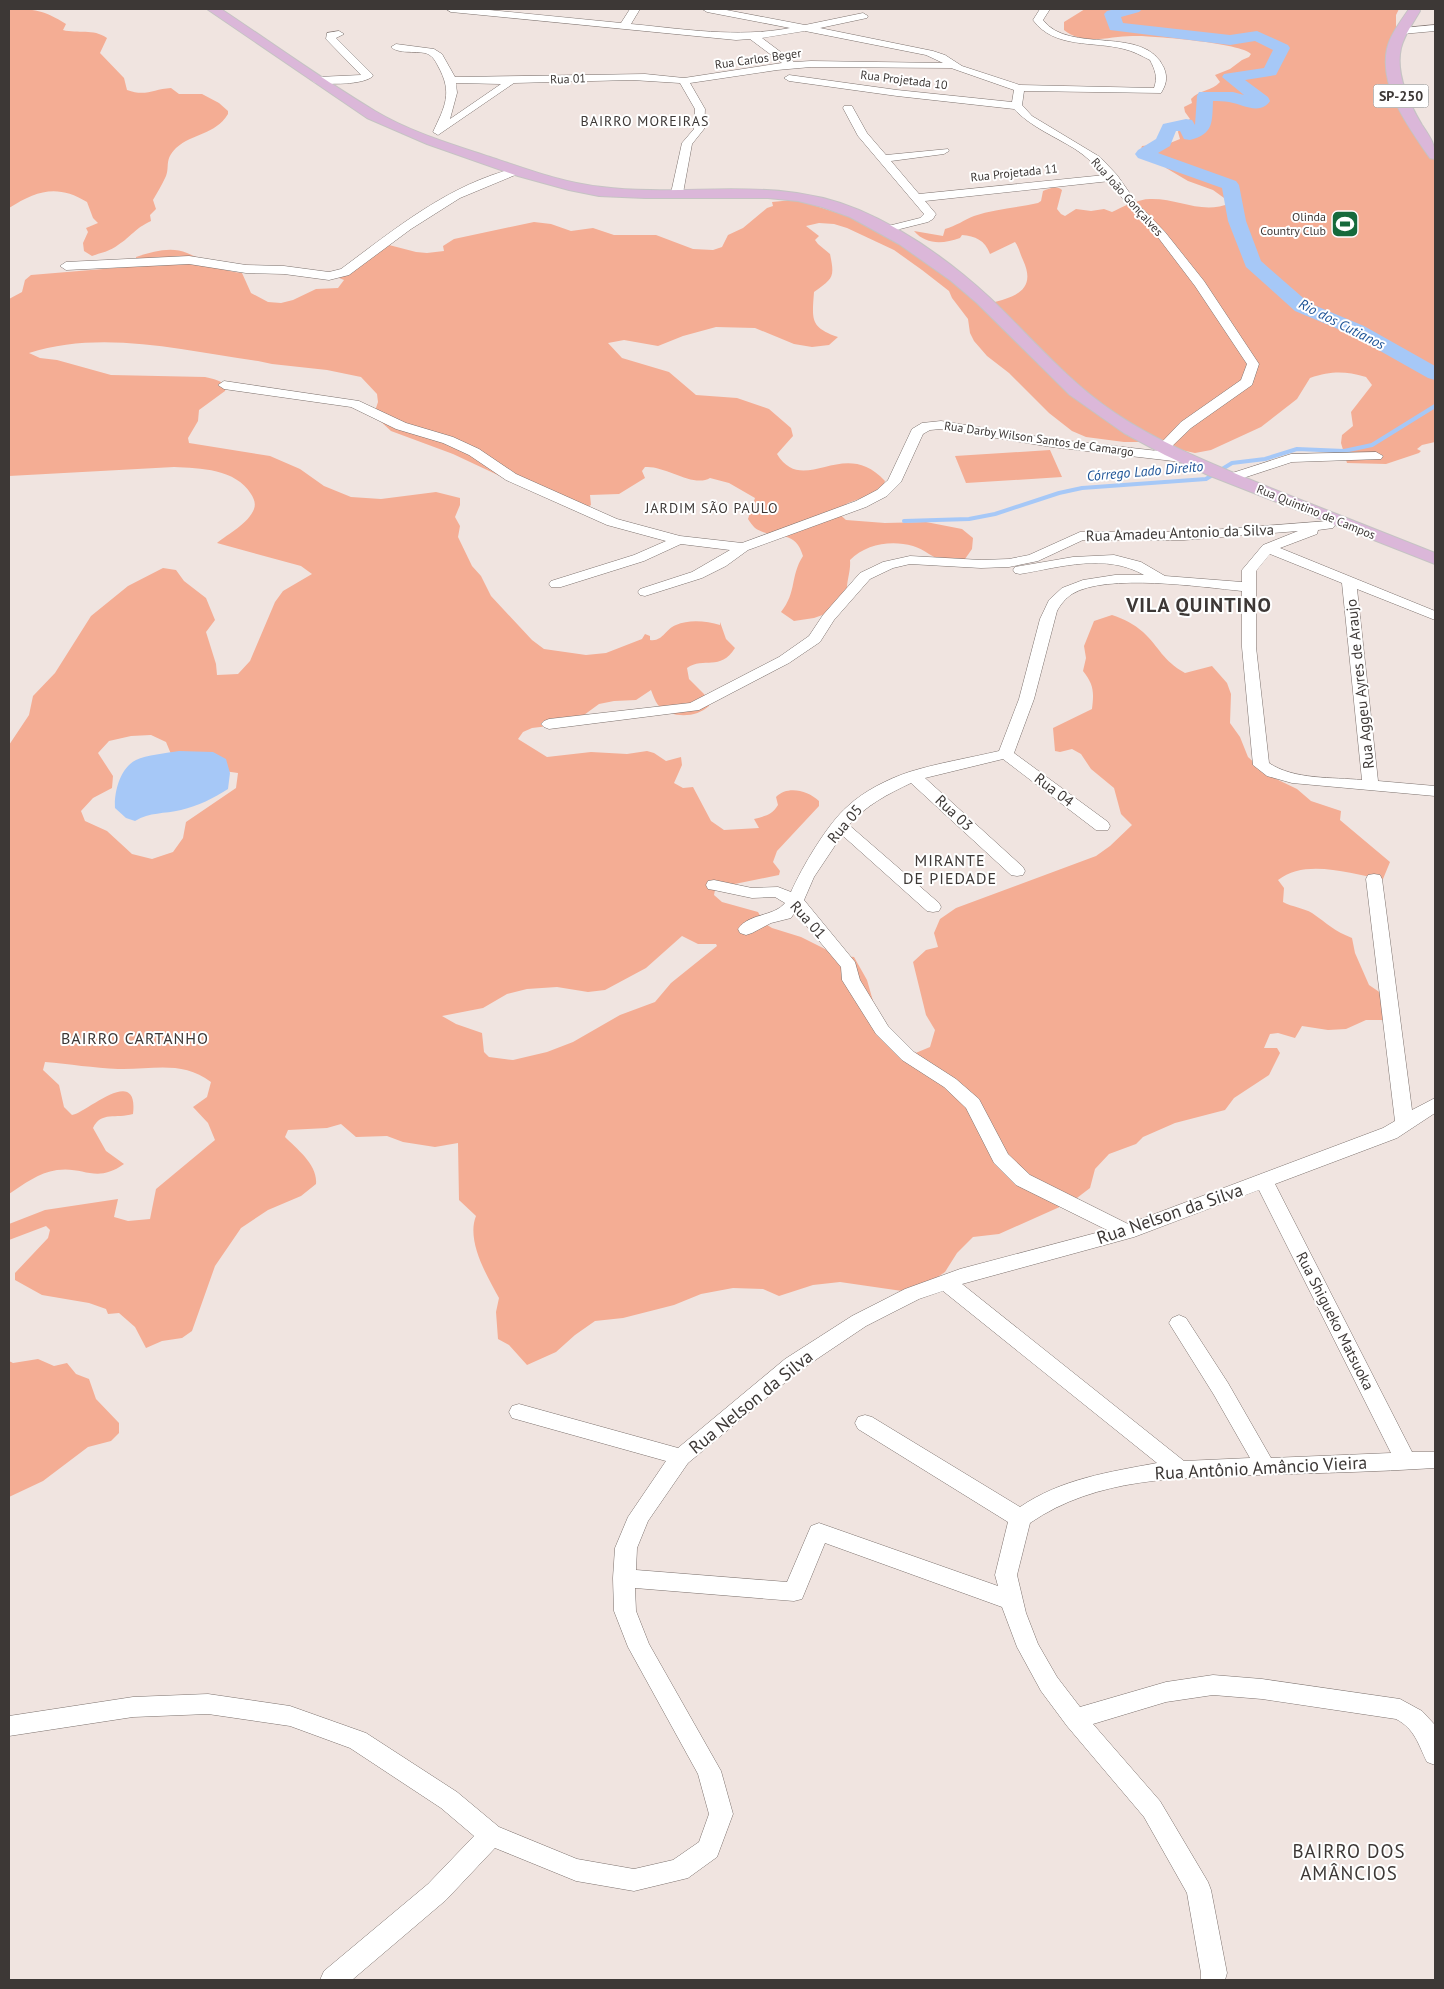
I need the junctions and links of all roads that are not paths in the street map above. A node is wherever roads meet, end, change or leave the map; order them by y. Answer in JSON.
{"nodes":[{"id":1,"x":213,"y":9,"type":"edge"},
{"id":2,"x":451,"y":9,"type":"edge"},
{"id":3,"x":635,"y":9,"type":"edge"},
{"id":4,"x":707,"y":9,"type":"edge"},
{"id":5,"x":1045,"y":9,"type":"edge"},
{"id":6,"x":1414,"y":11,"type":"dead end"},
{"id":7,"x":744,"y":12,"type":"edge"},
{"id":8,"x":535,"y":13,"type":"edge"},
{"id":9,"x":863,"y":16,"type":"dead end"},
{"id":10,"x":623,"y":27,"type":"junction"},
{"id":11,"x":806,"y":28,"type":"junction"},
{"id":12,"x":1435,"y":28,"type":"edge"},
{"id":13,"x":1402,"y":31,"type":"junction"},
{"id":14,"x":339,"y":34,"type":"dead end"},
{"id":15,"x":752,"y":36,"type":"junction"},
{"id":16,"x":396,"y":47,"type":"dead end"},
{"id":17,"x":792,"y":66,"type":"junction"},
{"id":18,"x":958,"y":68,"type":"junction"},
{"id":19,"x":789,"y":78,"type":"dead end"},
{"id":20,"x":318,"y":80,"type":"junction"},
{"id":21,"x":451,"y":80,"type":"junction"},
{"id":22,"x":511,"y":81,"type":"junction"},
{"id":23,"x":684,"y":81,"type":"junction"},
{"id":24,"x":1019,"y":88,"type":"junction"},
{"id":25,"x":1017,"y":106,"type":"junction"},
{"id":26,"x":848,"y":108,"type":"dead end"},
{"id":27,"x":433,"y":136,"type":"junction"},
{"id":28,"x":944,"y":151,"type":"dead end"},
{"id":29,"x":1435,"y":154,"type":"edge"},
{"id":30,"x":882,"y":159,"type":"junction"},
{"id":31,"x":516,"y":170,"type":"junction"},
{"id":32,"x":1113,"y":177,"type":"junction"},
{"id":33,"x":677,"y":193,"type":"junction"},
{"id":34,"x":918,"y":198,"type":"junction"},
{"id":35,"x":884,"y":230,"type":"junction"},
{"id":36,"x":66,"y":266,"type":"dead end"},
{"id":37,"x":224,"y":385,"type":"dead end"},
{"id":38,"x":1163,"y":449,"type":"junction"},
{"id":39,"x":1376,"y":456,"type":"dead end"},
{"id":40,"x":1190,"y":461,"type":"junction"},
{"id":41,"x":1229,"y":477,"type":"junction"},
{"id":42,"x":1332,"y":523,"type":"junction"},
{"id":43,"x":678,"y":540,"type":"junction"},
{"id":44,"x":743,"y":547,"type":"junction"},
{"id":45,"x":1268,"y":548,"type":"junction"},
{"id":46,"x":1435,"y":558,"type":"edge"},
{"id":47,"x":993,"y":575,"type":"dead end"},
{"id":48,"x":1164,"y":580,"type":"junction"},
{"id":49,"x":1349,"y":582,"type":"junction"},
{"id":50,"x":556,"y":584,"type":"dead end"},
{"id":51,"x":1248,"y":587,"type":"junction"},
{"id":52,"x":645,"y":592,"type":"dead end"},
{"id":53,"x":1435,"y":616,"type":"edge"},
{"id":54,"x":549,"y":724,"type":"dead end"},
{"id":55,"x":1006,"y":754,"type":"junction"},
{"id":56,"x":913,"y":776,"type":"junction"},
{"id":57,"x":1371,"y":785,"type":"junction"},
{"id":58,"x":1435,"y":791,"type":"edge"},
{"id":59,"x":840,"y":825,"type":"junction"},
{"id":60,"x":1102,"y":826,"type":"dead end"},
{"id":61,"x":1018,"y":871,"type":"dead end"},
{"id":62,"x":1374,"y":879,"type":"dead end"},
{"id":63,"x":714,"y":885,"type":"dead end"},
{"id":64,"x":795,"y":901,"type":"junction"},
{"id":65,"x":933,"y":907,"type":"dead end"},
{"id":66,"x":746,"y":929,"type":"dead end"},
{"id":67,"x":1435,"y":1104,"type":"edge"},
{"id":68,"x":1405,"y":1124,"type":"junction"},
{"id":69,"x":1264,"y":1181,"type":"junction"},
{"id":70,"x":1127,"y":1232,"type":"junction"},
{"id":71,"x":946,"y":1282,"type":"junction"},
{"id":72,"x":1179,"y":1323,"type":"dead end"},
{"id":73,"x":519,"y":1412,"type":"dead end"},
{"id":74,"x":865,"y":1423,"type":"dead end"},
{"id":75,"x":681,"y":1457,"type":"junction"},
{"id":76,"x":1435,"y":1460,"type":"edge"},
{"id":77,"x":1406,"y":1462,"type":"junction"},
{"id":78,"x":1265,"y":1466,"type":"junction"},
{"id":79,"x":1179,"y":1469,"type":"junction"},
{"id":80,"x":1020,"y":1518,"type":"junction"},
{"id":81,"x":624,"y":1578,"type":"junction"},
{"id":82,"x":1012,"y":1601,"type":"junction"},
{"id":83,"x":1075,"y":1719,"type":"junction"},
{"id":84,"x":9,"y":1726,"type":"edge"},
{"id":85,"x":1435,"y":1754,"type":"edge"},
{"id":86,"x":491,"y":1835,"type":"junction"},
{"id":87,"x":333,"y":1980,"type":"edge"},
{"id":88,"x":1213,"y":1980,"type":"edge"}],
"edges":[{"from":1,"to":20,"type":"main road","name":"Rua Quintino de Campos"},
{"from":2,"to":8,"type":"street"},
{"from":3,"to":10,"type":"street"},
{"from":4,"to":7,"type":"street"},
{"from":5,"to":24,"type":"street"},
{"from":6,"to":13,"type":"main road","number":"SP-250"},
{"from":7,"to":11,"type":"street"},
{"from":8,"to":10,"type":"street"},
{"from":9,"to":11,"type":"street"},
{"from":10,"to":15,"type":"street"},
{"from":11,"to":15,"type":"street"},
{"from":11,"to":18,"type":"street"},
{"from":12,"to":13,"type":"street"},
{"from":13,"to":29,"type":"main road","number":"SP-250"},
{"from":14,"to":20,"type":"street"},
{"from":15,"to":17,"type":"street"},
{"from":16,"to":21,"type":"street"},
{"from":17,"to":18,"type":"street","name":"Rua Carlos Beger"},
{"from":17,"to":23,"type":"street","name":"Rua Carlos Beger"},
{"from":18,"to":24,"type":"street"},
{"from":19,"to":25,"type":"street","name":"Rua Projetada 10"},
{"from":20,"to":27,"type":"main road","name":"Rua Quintino de Campos"},
{"from":21,"to":22,"type":"street","name":"Rua 01"},
{"from":21,"to":27,"type":"street"},
{"from":22,"to":23,"type":"street","name":"Rua 01"},
{"from":22,"to":27,"type":"street"},
{"from":23,"to":33,"type":"street"},
{"from":24,"to":25,"type":"street"},
{"from":25,"to":32,"type":"street","name":"Rua João Gonçalves"},
{"from":26,"to":30,"type":"street"},
{"from":27,"to":31,"type":"main road","name":"Rua Quintino de Campos"},
{"from":28,"to":30,"type":"street"},
{"from":30,"to":34,"type":"street"},
{"from":31,"to":33,"type":"main road","name":"Rua Quintino de Campos"},
{"from":31,"to":36,"type":"street"},
{"from":32,"to":34,"type":"street","name":"Rua Projetada 11"},
{"from":32,"to":38,"type":"street","name":"Rua João Gonçalves"},
{"from":33,"to":35,"type":"main road","name":"Rua Quintino de Campos"},
{"from":34,"to":35,"type":"street"},
{"from":35,"to":38,"type":"main road","name":"Rua Quintino de Campos"},
{"from":37,"to":43,"type":"street","name":"Rua Darby Wilson Santos de Camargo"},
{"from":38,"to":40,"type":"main road","name":"Rua Quintino de Campos"},
{"from":39,"to":41,"type":"street"},
{"from":40,"to":41,"type":"main road","name":"Rua Quintino de Campos"},
{"from":40,"to":44,"type":"street","name":"Rua Darby Wilson Santos de Camargo"},
{"from":41,"to":42,"type":"main road","name":"Rua Quintino de Campos"},
{"from":42,"to":45,"type":"street"},
{"from":42,"to":46,"type":"main road","name":"Rua Quintino de Campos"},
{"from":42,"to":54,"type":"street","name":"Rua Amadeu Antonio da Silva"},
{"from":43,"to":44,"type":"street","name":"Rua Darby Wilson Santos de Camargo"},
{"from":43,"to":50,"type":"street"},
{"from":44,"to":52,"type":"street"},
{"from":45,"to":49,"type":"street"},
{"from":45,"to":51,"type":"street"},
{"from":47,"to":48,"type":"street"},
{"from":48,"to":51,"type":"street"},
{"from":48,"to":55,"type":"street"},
{"from":49,"to":53,"type":"street"},
{"from":49,"to":57,"type":"street","name":"Rua Aggeu Ayres de Araujo"},
{"from":51,"to":57,"type":"street"},
{"from":55,"to":56,"type":"street","name":"Rua 05"},
{"from":55,"to":60,"type":"street","name":"Rua 04"},
{"from":56,"to":59,"type":"street","name":"Rua 05"},
{"from":56,"to":61,"type":"street","name":"Rua 03"},
{"from":57,"to":58,"type":"street"},
{"from":59,"to":64,"type":"street","name":"Rua 05"},
{"from":59,"to":65,"type":"street"},
{"from":62,"to":68,"type":"street"},
{"from":63,"to":64,"type":"street","name":"Rua 01"},
{"from":64,"to":66,"type":"street","name":"Rua 05"},
{"from":64,"to":70,"type":"street","name":"Rua 01"},
{"from":67,"to":68,"type":"street","name":"Rua Nelson da Silva"},
{"from":68,"to":69,"type":"street","name":"Rua Nelson da Silva"},
{"from":69,"to":70,"type":"street","name":"Rua Nelson da Silva"},
{"from":69,"to":77,"type":"street","name":"Rua Shigueko Matsuoka"},
{"from":70,"to":71,"type":"street","name":"Rua Nelson da Silva"},
{"from":71,"to":75,"type":"street","name":"Rua Nelson da Silva"},
{"from":71,"to":79,"type":"street"},
{"from":72,"to":78,"type":"street"},
{"from":73,"to":75,"type":"street"},
{"from":74,"to":80,"type":"street"},
{"from":75,"to":81,"type":"street","name":"Rua Nelson da Silva"},
{"from":76,"to":77,"type":"street","name":"Rua Antônio Amâncio Vieira"},
{"from":77,"to":78,"type":"street","name":"Rua Antônio Amâncio Vieira"},
{"from":78,"to":79,"type":"street","name":"Rua Antônio Amâncio Vieira"},
{"from":79,"to":80,"type":"street","name":"Rua Antônio Amâncio Vieira"},
{"from":80,"to":82,"type":"street"},
{"from":81,"to":82,"type":"street"},
{"from":81,"to":86,"type":"street","name":"Rua Nelson da Silva"},
{"from":82,"to":83,"type":"street"},
{"from":83,"to":85,"type":"street"},
{"from":83,"to":88,"type":"street"},
{"from":84,"to":86,"type":"street","name":"Rua Nelson da Silva"},
{"from":86,"to":87,"type":"street"}]}
